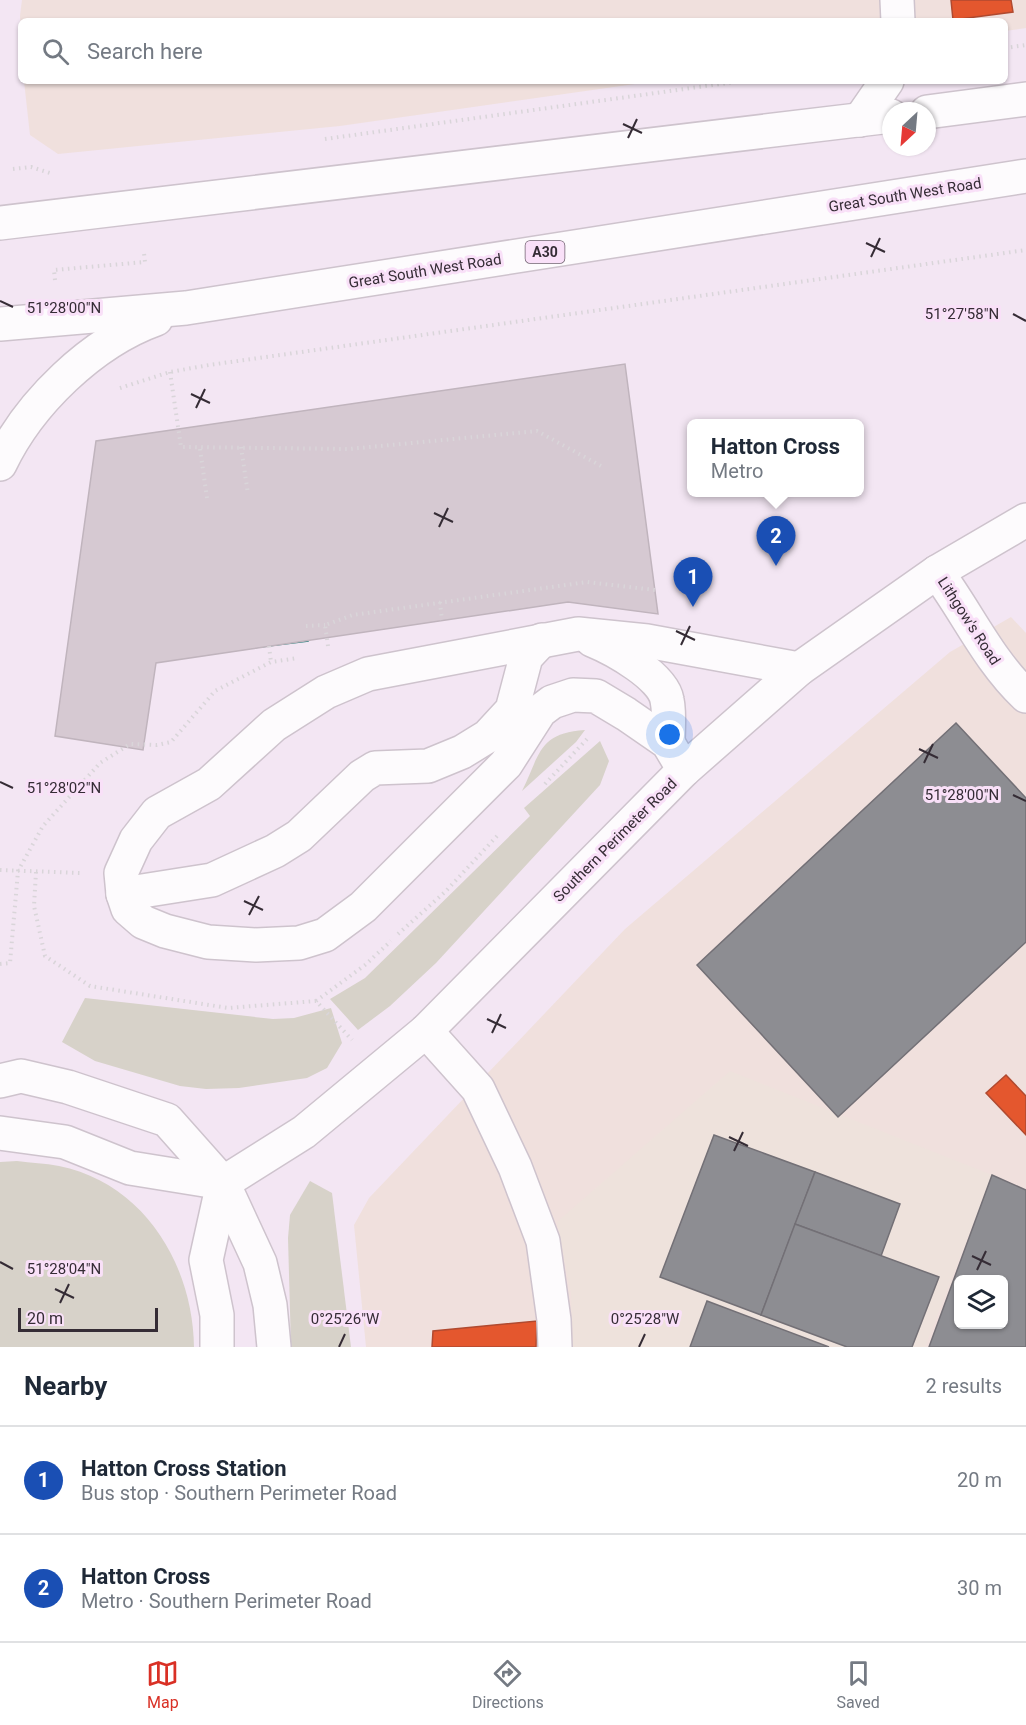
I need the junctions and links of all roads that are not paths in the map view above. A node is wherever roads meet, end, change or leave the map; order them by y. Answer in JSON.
{"nodes":[{"id":1,"x":897,"y":0,"type":"edge"},
{"id":2,"x":898,"y":18,"type":"edge"},
{"id":3,"x":886,"y":84,"type":"edge"},
{"id":4,"x":1026,"y":99,"type":"edge"},
{"id":5,"x":936,"y":111,"type":"edge"},
{"id":6,"x":876,"y":118,"type":"edge"},
{"id":7,"x":1026,"y":176,"type":"edge"},
{"id":8,"x":0,"y":223,"type":"edge"},
{"id":9,"x":186,"y":308,"type":"junction"},
{"id":10,"x":0,"y":324,"type":"edge"},
{"id":11,"x":0,"y":464,"type":"edge"},
{"id":12,"x":1026,"y":520,"type":"edge"},
{"id":13,"x":937,"y":572,"type":"junction"},
{"id":14,"x":578,"y":634,"type":"junction"},
{"id":15,"x":542,"y":640,"type":"junction"},
{"id":16,"x":799,"y":669,"type":"junction"},
{"id":17,"x":1026,"y":696,"type":"edge"},
{"id":18,"x":676,"y":757,"type":"junction"},
{"id":19,"x":122,"y":884,"type":"junction"},
{"id":20,"x":426,"y":1031,"type":"junction"},
{"id":21,"x":0,"y":1081,"type":"edge"},
{"id":22,"x":0,"y":1133,"type":"edge"},
{"id":23,"x":223,"y":1183,"type":"junction"},
{"id":24,"x":217,"y":1347,"type":"edge"},
{"id":25,"x":274,"y":1347,"type":"edge"},
{"id":26,"x":555,"y":1347,"type":"edge"}],
"edges":[{"from":1,"to":2,"type":"main road"},
{"from":3,"to":6,"type":"main road"},
{"from":4,"to":5,"type":"main road"},
{"from":6,"to":8,"type":"main road"},
{"from":7,"to":9,"type":"main road","name":"Great South West Road","number":"A30"},
{"from":9,"to":10,"type":"main road","name":"Great South West Road","number":"A30"},
{"from":9,"to":11,"type":"main road"},
{"from":12,"to":13,"type":"main road","name":"Southern Perimeter Road"},
{"from":13,"to":16,"type":"main road","name":"Southern Perimeter Road"},
{"from":13,"to":17,"type":"main road","name":"Lithgow's Road"},
{"from":14,"to":15,"type":"main road"},
{"from":14,"to":16,"type":"main road"},
{"from":14,"to":18,"type":"main road"},
{"from":15,"to":19,"type":"main road"},
{"from":15,"to":19,"type":"main road"},
{"from":16,"to":18,"type":"main road","name":"Southern Perimeter Road"},
{"from":18,"to":19,"type":"main road"},
{"from":18,"to":20,"type":"main road","name":"Southern Perimeter Road"},
{"from":20,"to":23,"type":"main road","name":"Southern Perimeter Road"},
{"from":20,"to":26,"type":"main road"},
{"from":21,"to":23,"type":"main road"},
{"from":22,"to":23,"type":"main road"},
{"from":23,"to":24,"type":"main road"},
{"from":23,"to":25,"type":"main road"}]}
